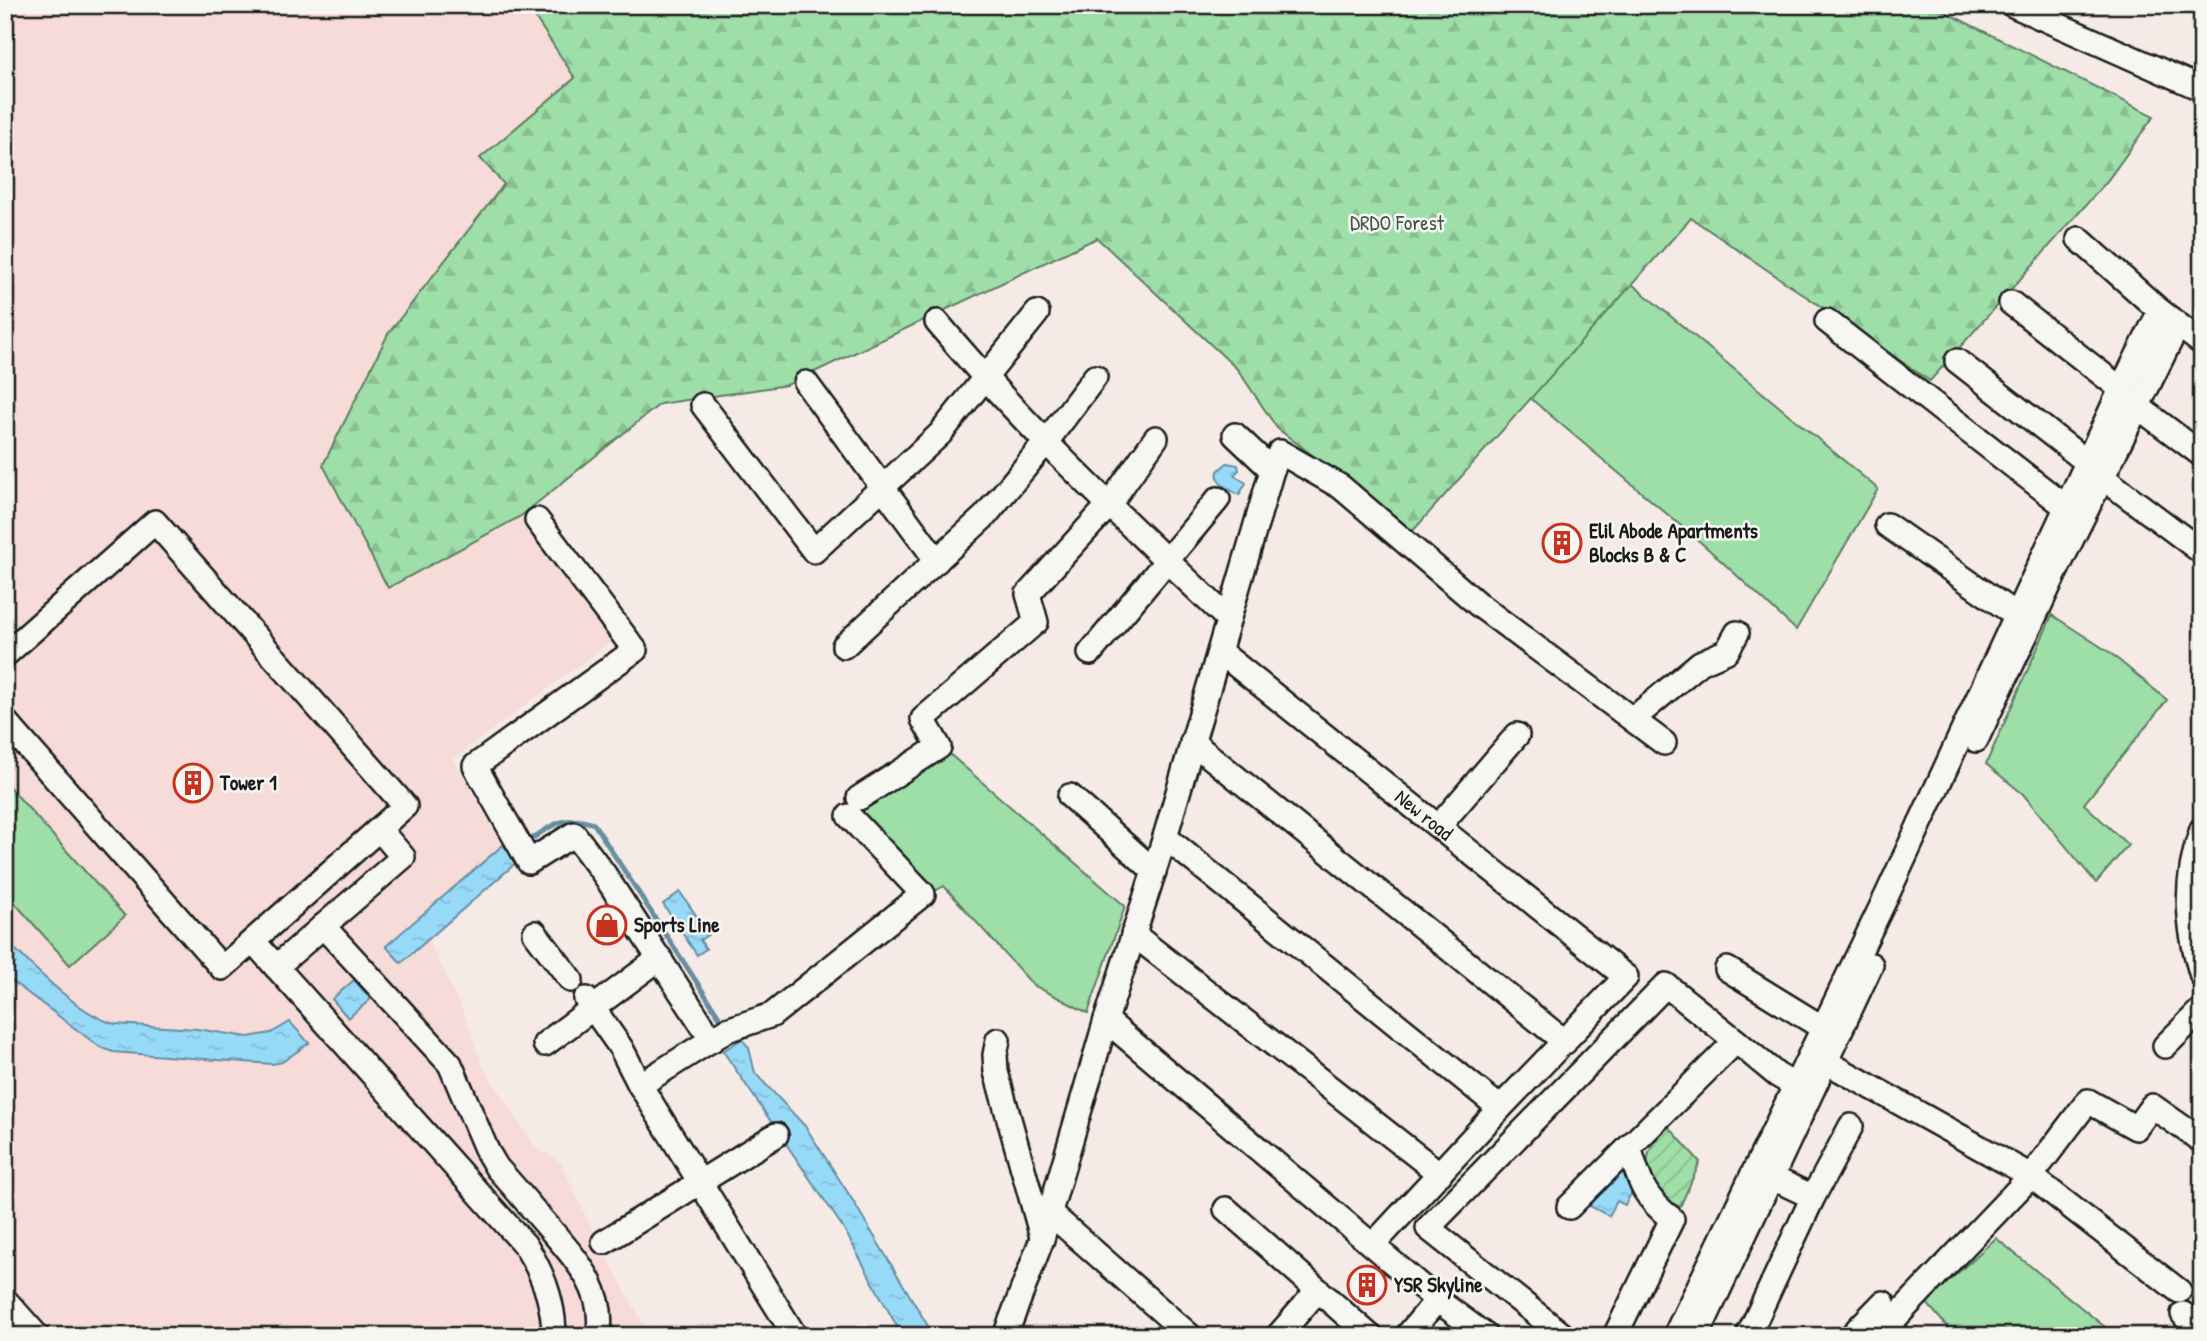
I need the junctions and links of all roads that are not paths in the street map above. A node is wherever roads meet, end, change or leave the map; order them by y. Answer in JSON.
{"nodes":[{"id":1,"x":2013,"y":5,"type":"edge"},
{"id":2,"x":2202,"y":89,"type":"edge"},
{"id":3,"x":2079,"y":239,"type":"dead end"},
{"id":4,"x":2011,"y":303,"type":"dead end"},
{"id":5,"x":1037,"y":313,"type":"dead end"},
{"id":6,"x":2169,"y":318,"type":"junction"},
{"id":7,"x":1827,"y":321,"type":"dead end"},
{"id":8,"x":937,"y":322,"type":"dead end"},
{"id":9,"x":2202,"y":343,"type":"edge"},
{"id":10,"x":1957,"y":361,"type":"dead end"},
{"id":11,"x":1095,"y":377,"type":"dead end"},
{"id":12,"x":985,"y":380,"type":"junction"},
{"id":13,"x":806,"y":383,"type":"dead end"},
{"id":14,"x":2120,"y":389,"type":"junction"},
{"id":15,"x":703,"y":404,"type":"dead end"},
{"id":16,"x":2137,"y":406,"type":"junction"},
{"id":17,"x":1235,"y":435,"type":"dead end"},
{"id":18,"x":1156,"y":438,"type":"dead end"},
{"id":19,"x":1046,"y":442,"type":"junction"},
{"id":20,"x":2202,"y":455,"type":"edge"},
{"id":21,"x":1272,"y":470,"type":"junction"},
{"id":22,"x":2094,"y":470,"type":"junction"},
{"id":23,"x":884,"y":488,"type":"junction"},
{"id":24,"x":1218,"y":499,"type":"dead end"},
{"id":25,"x":1108,"y":506,"type":"junction"},
{"id":26,"x":2066,"y":508,"type":"junction"},
{"id":27,"x":537,"y":520,"type":"dead end"},
{"id":28,"x":1887,"y":525,"type":"dead end"},
{"id":29,"x":2202,"y":552,"type":"edge"},
{"id":30,"x":937,"y":561,"type":"junction"},
{"id":31,"x":1167,"y":561,"type":"junction"},
{"id":32,"x":2024,"y":618,"type":"junction"},
{"id":33,"x":1228,"y":619,"type":"junction"},
{"id":34,"x":1737,"y":633,"type":"dead end"},
{"id":35,"x":844,"y":646,"type":"dead end"},
{"id":36,"x":1220,"y":652,"type":"junction"},
{"id":37,"x":1090,"y":653,"type":"dead end"},
{"id":38,"x":5,"y":654,"type":"edge"},
{"id":39,"x":1633,"y":719,"type":"junction"},
{"id":40,"x":5,"y":721,"type":"edge"},
{"id":41,"x":1517,"y":735,"type":"dead end"},
{"id":42,"x":1192,"y":742,"type":"junction"},
{"id":43,"x":1664,"y":743,"type":"dead end"},
{"id":44,"x":1070,"y":796,"type":"dead end"},
{"id":45,"x":1439,"y":825,"type":"junction"},
{"id":46,"x":379,"y":829,"type":"junction"},
{"id":47,"x":2202,"y":829,"type":"edge"},
{"id":48,"x":1165,"y":837,"type":"junction"},
{"id":49,"x":1154,"y":871,"type":"junction"},
{"id":50,"x":323,"y":926,"type":"junction"},
{"id":51,"x":535,"y":933,"type":"dead end"},
{"id":52,"x":1133,"y":934,"type":"junction"},
{"id":53,"x":253,"y":941,"type":"junction"},
{"id":54,"x":660,"y":958,"type":"junction"},
{"id":55,"x":276,"y":967,"type":"junction"},
{"id":56,"x":1727,"y":969,"type":"dead end"},
{"id":57,"x":2202,"y":976,"type":"edge"},
{"id":58,"x":571,"y":980,"type":"dead end"},
{"id":59,"x":590,"y":1003,"type":"junction"},
{"id":60,"x":2202,"y":1009,"type":"edge"},
{"id":61,"x":1106,"y":1020,"type":"junction"},
{"id":62,"x":1823,"y":1028,"type":"junction"},
{"id":63,"x":719,"y":1035,"type":"junction"},
{"id":64,"x":998,"y":1040,"type":"dead end"},
{"id":65,"x":1736,"y":1041,"type":"junction"},
{"id":66,"x":1565,"y":1042,"type":"junction"},
{"id":67,"x":545,"y":1044,"type":"dead end"},
{"id":68,"x":2165,"y":1046,"type":"dead end"},
{"id":69,"x":1819,"y":1058,"type":"junction"},
{"id":70,"x":640,"y":1085,"type":"junction"},
{"id":71,"x":1796,"y":1086,"type":"junction"},
{"id":72,"x":1500,"y":1108,"type":"junction"},
{"id":73,"x":1852,"y":1126,"type":"dead end"},
{"id":74,"x":776,"y":1135,"type":"dead end"},
{"id":75,"x":2202,"y":1141,"type":"edge"},
{"id":76,"x":1629,"y":1147,"type":"junction"},
{"id":77,"x":1440,"y":1174,"type":"junction"},
{"id":78,"x":1763,"y":1174,"type":"junction"},
{"id":79,"x":2031,"y":1176,"type":"junction"},
{"id":80,"x":701,"y":1182,"type":"junction"},
{"id":81,"x":1813,"y":1197,"type":"junction"},
{"id":82,"x":1569,"y":1207,"type":"dead end"},
{"id":83,"x":1226,"y":1209,"type":"dead end"},
{"id":84,"x":1050,"y":1213,"type":"junction"},
{"id":85,"x":1042,"y":1239,"type":"junction"},
{"id":86,"x":604,"y":1242,"type":"dead end"},
{"id":87,"x":1373,"y":1245,"type":"junction"},
{"id":88,"x":1318,"y":1290,"type":"junction"},
{"id":89,"x":5,"y":1300,"type":"edge"},
{"id":90,"x":1437,"y":1300,"type":"junction"},
{"id":91,"x":1883,"y":1303,"type":"dead end"},
{"id":92,"x":37,"y":1336,"type":"edge"},
{"id":93,"x":554,"y":1336,"type":"edge"},
{"id":94,"x":598,"y":1336,"type":"edge"},
{"id":95,"x":795,"y":1336,"type":"edge"},
{"id":96,"x":1005,"y":1336,"type":"edge"},
{"id":97,"x":1191,"y":1336,"type":"edge"},
{"id":98,"x":1278,"y":1336,"type":"edge"},
{"id":99,"x":1370,"y":1336,"type":"edge"},
{"id":100,"x":1407,"y":1336,"type":"edge"},
{"id":101,"x":1486,"y":1336,"type":"edge"},
{"id":102,"x":1564,"y":1336,"type":"edge"},
{"id":103,"x":1615,"y":1336,"type":"edge"},
{"id":104,"x":1675,"y":1336,"type":"edge"},
{"id":105,"x":1697,"y":1336,"type":"edge"},
{"id":106,"x":1748,"y":1336,"type":"edge"},
{"id":107,"x":1851,"y":1336,"type":"edge"},
{"id":108,"x":1878,"y":1336,"type":"edge"},
{"id":109,"x":2201,"y":1336,"type":"edge"}],
"edges":[{"from":1,"to":2,"type":"street"},
{"from":3,"to":6,"type":"street"},
{"from":4,"to":14,"type":"street"},
{"from":5,"to":12,"type":"street"},
{"from":6,"to":9,"type":"street"},
{"from":6,"to":14,"type":"street"},
{"from":6,"to":16,"type":"street"},
{"from":7,"to":26,"type":"street"},
{"from":8,"to":12,"type":"street"},
{"from":10,"to":22,"type":"street"},
{"from":11,"to":19,"type":"street"},
{"from":12,"to":19,"type":"street"},
{"from":12,"to":23,"type":"street"},
{"from":13,"to":23,"type":"street"},
{"from":14,"to":22,"type":"street"},
{"from":15,"to":23,"type":"street"},
{"from":16,"to":20,"type":"street"},
{"from":16,"to":22,"type":"street"},
{"from":17,"to":21,"type":"street"},
{"from":18,"to":25,"type":"street"},
{"from":19,"to":25,"type":"street"},
{"from":19,"to":30,"type":"street"},
{"from":21,"to":33,"type":"street"},
{"from":21,"to":39,"type":"street"},
{"from":22,"to":26,"type":"street"},
{"from":22,"to":29,"type":"street"},
{"from":22,"to":32,"type":"street"},
{"from":23,"to":30,"type":"street"},
{"from":24,"to":31,"type":"street"},
{"from":25,"to":31,"type":"street"},
{"from":25,"to":63,"type":"street"},
{"from":26,"to":32,"type":"street"},
{"from":27,"to":54,"type":"street"},
{"from":28,"to":32,"type":"street"},
{"from":30,"to":35,"type":"street"},
{"from":31,"to":33,"type":"street"},
{"from":31,"to":37,"type":"street"},
{"from":32,"to":62,"type":"street"},
{"from":32,"to":69,"type":"street"},
{"from":33,"to":36,"type":"street"},
{"from":34,"to":39,"type":"street"},
{"from":36,"to":42,"type":"street"},
{"from":36,"to":45,"type":"street","name":"New road"},
{"from":38,"to":46,"type":"street"},
{"from":39,"to":43,"type":"street"},
{"from":40,"to":53,"type":"street"},
{"from":41,"to":45,"type":"street"},
{"from":42,"to":48,"type":"street"},
{"from":42,"to":66,"type":"street"},
{"from":44,"to":49,"type":"street"},
{"from":45,"to":66,"type":"street","name":"New road"},
{"from":46,"to":50,"type":"street"},
{"from":46,"to":53,"type":"street"},
{"from":47,"to":57,"type":"street"},
{"from":48,"to":49,"type":"street"},
{"from":48,"to":72,"type":"street"},
{"from":49,"to":52,"type":"street"},
{"from":50,"to":55,"type":"street"},
{"from":50,"to":94,"type":"street"},
{"from":51,"to":58,"type":"street"},
{"from":52,"to":61,"type":"street"},
{"from":52,"to":77,"type":"street"},
{"from":53,"to":55,"type":"street"},
{"from":54,"to":59,"type":"street"},
{"from":54,"to":63,"type":"street"},
{"from":55,"to":93,"type":"street"},
{"from":56,"to":62,"type":"street"},
{"from":59,"to":67,"type":"street"},
{"from":59,"to":70,"type":"street"},
{"from":60,"to":68,"type":"street"},
{"from":61,"to":84,"type":"street"},
{"from":61,"to":87,"type":"street"},
{"from":62,"to":69,"type":"street"},
{"from":63,"to":70,"type":"street"},
{"from":64,"to":85,"type":"street"},
{"from":65,"to":71,"type":"street"},
{"from":65,"to":76,"type":"street"},
{"from":65,"to":102,"type":"street"},
{"from":66,"to":72,"type":"street"},
{"from":69,"to":71,"type":"street"},
{"from":69,"to":78,"type":"street"},
{"from":69,"to":79,"type":"street"},
{"from":70,"to":80,"type":"street"},
{"from":71,"to":78,"type":"street"},
{"from":72,"to":77,"type":"street"},
{"from":73,"to":81,"type":"street"},
{"from":74,"to":80,"type":"street"},
{"from":75,"to":79,"type":"street"},
{"from":76,"to":82,"type":"street"},
{"from":76,"to":103,"type":"street"},
{"from":77,"to":87,"type":"street"},
{"from":78,"to":81,"type":"street"},
{"from":78,"to":104,"type":"street"},
{"from":78,"to":105,"type":"street"},
{"from":79,"to":108,"type":"street"},
{"from":79,"to":109,"type":"street"},
{"from":80,"to":86,"type":"street"},
{"from":80,"to":95,"type":"street"},
{"from":81,"to":106,"type":"street"},
{"from":83,"to":88,"type":"street"},
{"from":84,"to":85,"type":"street"},
{"from":84,"to":97,"type":"street"},
{"from":85,"to":96,"type":"street"},
{"from":87,"to":90,"type":"street"},
{"from":88,"to":98,"type":"street"},
{"from":88,"to":99,"type":"street"},
{"from":89,"to":92,"type":"street"},
{"from":90,"to":100,"type":"street"},
{"from":90,"to":101,"type":"street"},
{"from":91,"to":107,"type":"street"}]}
